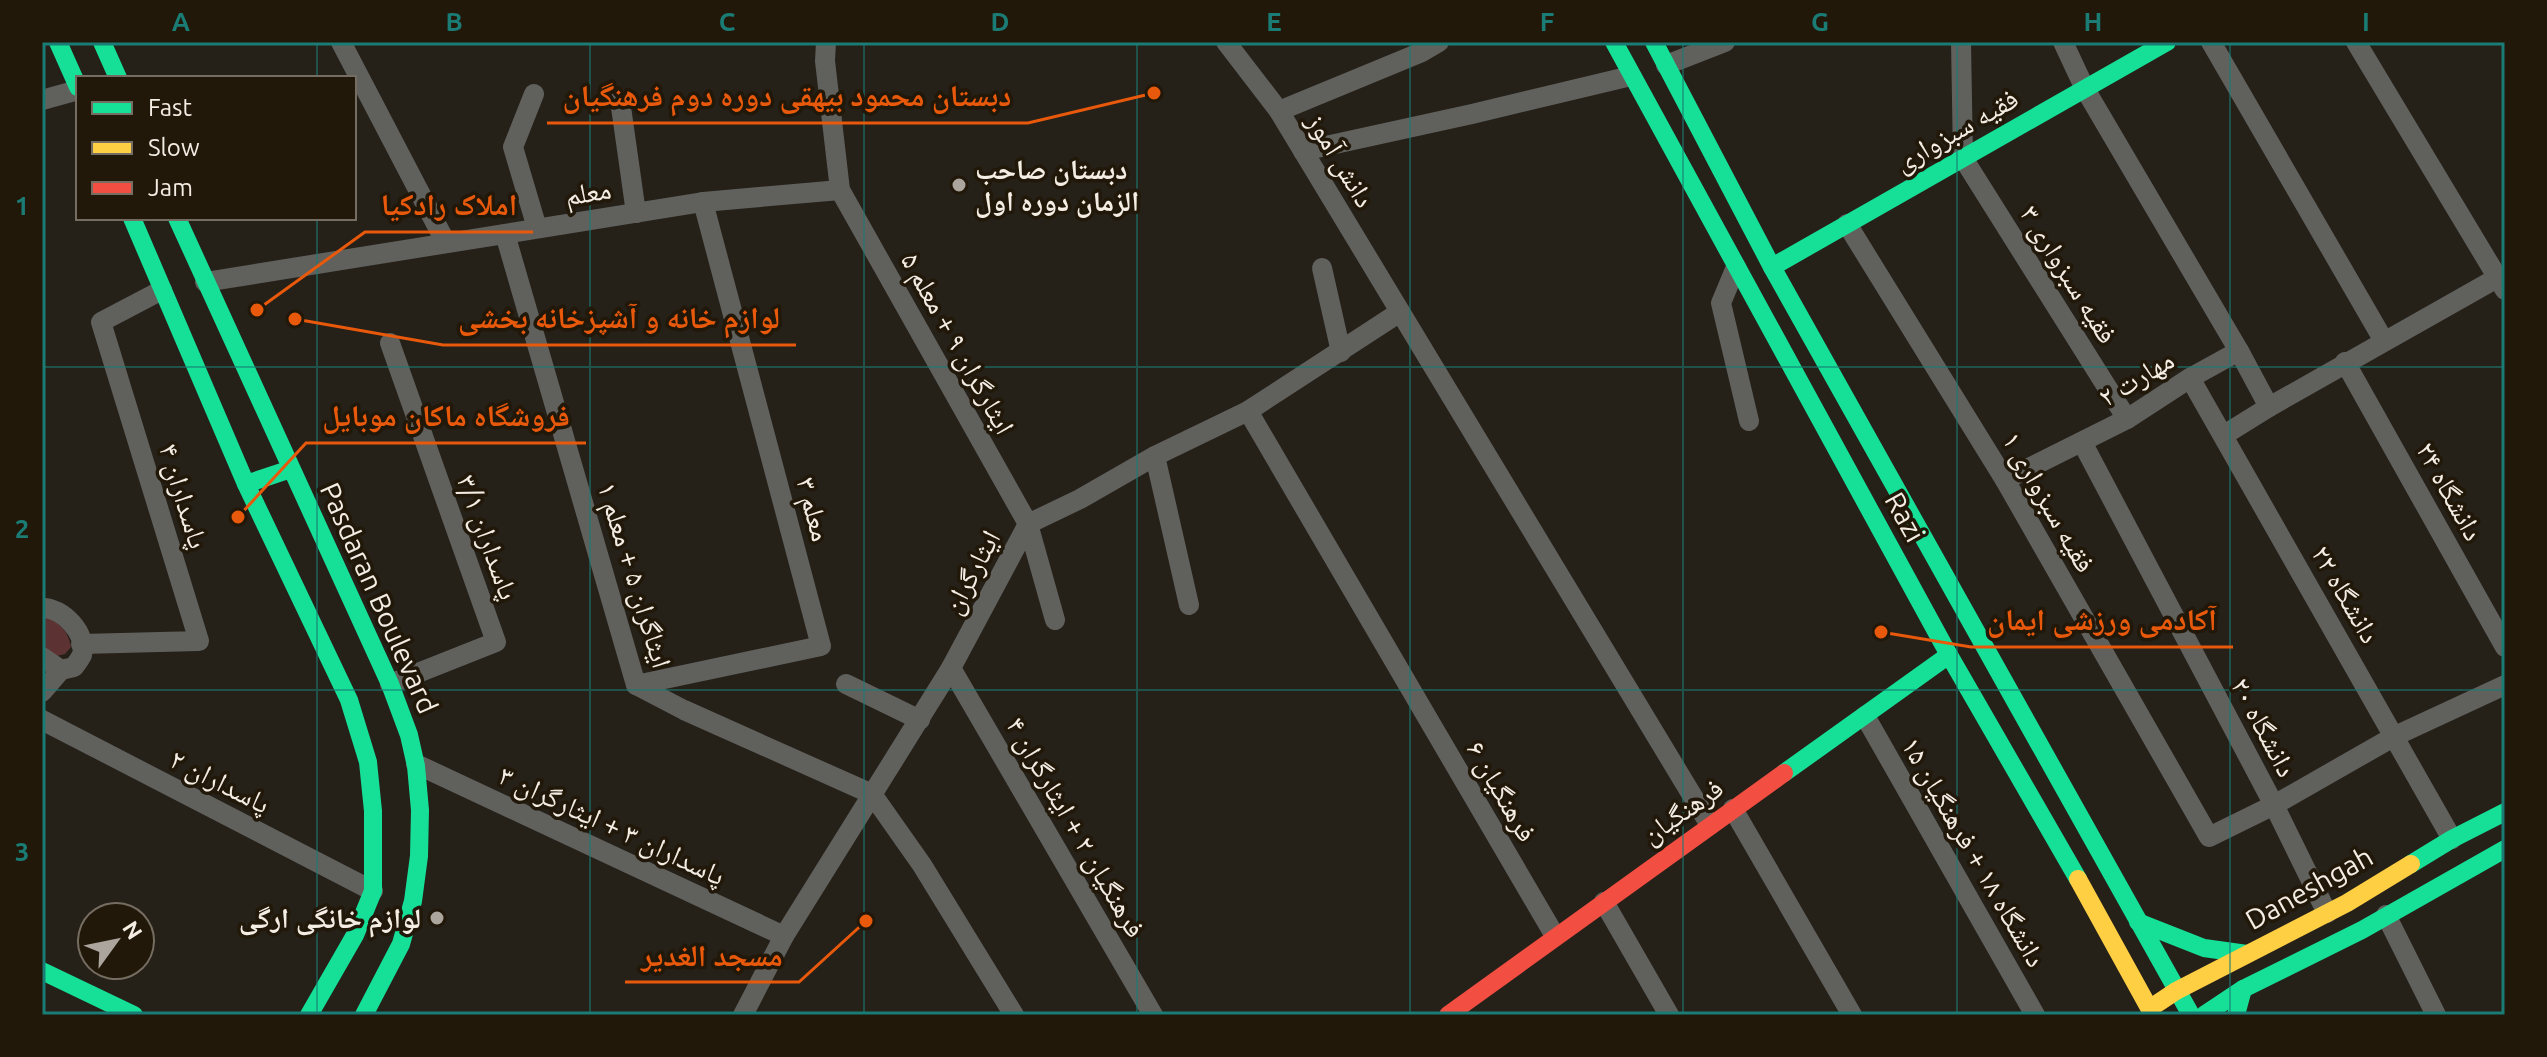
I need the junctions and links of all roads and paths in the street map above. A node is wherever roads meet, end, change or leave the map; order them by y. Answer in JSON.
{"nodes":[{"id":1,"x":58,"y":42,"type":"edge"},
{"id":2,"x":102,"y":42,"type":"edge"},
{"id":3,"x":341,"y":42,"type":"edge"},
{"id":4,"x":826,"y":42,"type":"edge"},
{"id":5,"x":1226,"y":42,"type":"edge"},
{"id":6,"x":1439,"y":42,"type":"edge"},
{"id":7,"x":1614,"y":42,"type":"edge"},
{"id":8,"x":1654,"y":42,"type":"edge"},
{"id":9,"x":1725,"y":42,"type":"edge"},
{"id":10,"x":1961,"y":42,"type":"edge"},
{"id":11,"x":2063,"y":42,"type":"edge"},
{"id":12,"x":2167,"y":42,"type":"edge"},
{"id":13,"x":2211,"y":42,"type":"edge"},
{"id":14,"x":2356,"y":42,"type":"edge"},
{"id":15,"x":1666,"y":65,"type":"junction"},
{"id":16,"x":117,"y":76,"type":"edge"},
{"id":17,"x":1631,"y":76,"type":"junction"},
{"id":18,"x":76,"y":83,"type":"edge"},
{"id":19,"x":76,"y":89,"type":"edge"},
{"id":20,"x":2085,"y":89,"type":"junction"},
{"id":21,"x":534,"y":94,"type":"dead end"},
{"id":22,"x":42,"y":100,"type":"edge"},
{"id":23,"x":620,"y":100,"type":"dead end"},
{"id":24,"x":1279,"y":111,"type":"junction"},
{"id":25,"x":1303,"y":151,"type":"junction"},
{"id":26,"x":1963,"y":158,"type":"junction"},
{"id":27,"x":840,"y":190,"type":"junction"},
{"id":28,"x":703,"y":202,"type":"junction"},
{"id":29,"x":636,"y":213,"type":"junction"},
{"id":30,"x":133,"y":220,"type":"edge"},
{"id":31,"x":178,"y":220,"type":"edge"},
{"id":32,"x":1847,"y":224,"type":"junction"},
{"id":33,"x":537,"y":228,"type":"junction"},
{"id":34,"x":505,"y":234,"type":"junction"},
{"id":35,"x":446,"y":243,"type":"junction"},
{"id":36,"x":1736,"y":267,"type":"junction"},
{"id":37,"x":1772,"y":267,"type":"junction"},
{"id":38,"x":1322,"y":268,"type":"dead end"},
{"id":39,"x":205,"y":282,"type":"junction"},
{"id":40,"x":2501,"y":284,"type":"edge"},
{"id":41,"x":162,"y":290,"type":"junction"},
{"id":42,"x":1400,"y":312,"type":"junction"},
{"id":43,"x":2384,"y":341,"type":"junction"},
{"id":44,"x":390,"y":343,"type":"dead end"},
{"id":45,"x":2239,"y":351,"type":"junction"},
{"id":46,"x":1341,"y":352,"type":"junction"},
{"id":47,"x":2345,"y":362,"type":"junction"},
{"id":48,"x":2190,"y":378,"type":"junction"},
{"id":49,"x":2269,"y":407,"type":"junction"},
{"id":50,"x":1248,"y":411,"type":"junction"},
{"id":51,"x":2127,"y":419,"type":"junction"},
{"id":52,"x":1749,"y":421,"type":"dead end"},
{"id":53,"x":2224,"y":435,"type":"junction"},
{"id":54,"x":2082,"y":442,"type":"junction"},
{"id":55,"x":1155,"y":456,"type":"junction"},
{"id":56,"x":291,"y":469,"type":"junction"},
{"id":57,"x":2005,"y":480,"type":"junction"},
{"id":58,"x":246,"y":484,"type":"junction"},
{"id":59,"x":1028,"y":524,"type":"junction"},
{"id":60,"x":1189,"y":605,"type":"dead end"},
{"id":61,"x":42,"y":608,"type":"edge"},
{"id":62,"x":1055,"y":620,"type":"dead end"},
{"id":63,"x":81,"y":644,"type":"junction"},
{"id":64,"x":2505,"y":647,"type":"edge"},
{"id":65,"x":1949,"y":655,"type":"junction"},
{"id":66,"x":42,"y":657,"type":"edge"},
{"id":67,"x":951,"y":668,"type":"junction"},
{"id":68,"x":61,"y":670,"type":"junction"},
{"id":69,"x":390,"y":684,"type":"junction"},
{"id":70,"x":846,"y":684,"type":"dead end"},
{"id":71,"x":636,"y":685,"type":"junction"},
{"id":72,"x":2505,"y":685,"type":"edge"},
{"id":73,"x":42,"y":692,"type":"edge"},
{"id":74,"x":1865,"y":716,"type":"junction"},
{"id":75,"x":42,"y":720,"type":"edge"},
{"id":76,"x":920,"y":720,"type":"junction"},
{"id":77,"x":2395,"y":736,"type":"junction"},
{"id":78,"x":416,"y":764,"type":"junction"},
{"id":79,"x":872,"y":794,"type":"junction"},
{"id":80,"x":2274,"y":805,"type":"junction"},
{"id":81,"x":1733,"y":809,"type":"junction"},
{"id":82,"x":2505,"y":812,"type":"edge"},
{"id":83,"x":1710,"y":825,"type":"junction"},
{"id":84,"x":2452,"y":839,"type":"junction"},
{"id":85,"x":2505,"y":849,"type":"edge"},
{"id":86,"x":373,"y":891,"type":"junction"},
{"id":87,"x":1604,"y":902,"type":"junction"},
{"id":88,"x":2347,"y":903,"type":"junction"},
{"id":89,"x":2327,"y":913,"type":"junction"},
{"id":90,"x":2386,"y":915,"type":"junction"},
{"id":91,"x":2135,"y":916,"type":"junction"},
{"id":92,"x":2105,"y":926,"type":"junction"},
{"id":93,"x":2362,"y":930,"type":"junction"},
{"id":94,"x":784,"y":936,"type":"junction"},
{"id":95,"x":1555,"y":936,"type":"junction"},
{"id":96,"x":2247,"y":954,"type":"junction"},
{"id":97,"x":42,"y":971,"type":"edge"},
{"id":98,"x":2243,"y":989,"type":"junction"},
{"id":99,"x":2176,"y":991,"type":"junction"},
{"id":100,"x":1474,"y":1007,"type":"edge"},
{"id":101,"x":2148,"y":1013,"type":"edge"},
{"id":102,"x":2429,"y":1013,"type":"edge"},
{"id":103,"x":134,"y":1015,"type":"edge"},
{"id":104,"x":309,"y":1015,"type":"edge"},
{"id":105,"x":364,"y":1015,"type":"edge"},
{"id":106,"x":743,"y":1015,"type":"edge"},
{"id":107,"x":1014,"y":1015,"type":"edge"},
{"id":108,"x":1153,"y":1015,"type":"edge"},
{"id":109,"x":1448,"y":1015,"type":"edge"},
{"id":110,"x":1669,"y":1015,"type":"edge"},
{"id":111,"x":1852,"y":1015,"type":"edge"},
{"id":112,"x":2035,"y":1015,"type":"edge"},
{"id":113,"x":2191,"y":1015,"type":"edge"},
{"id":114,"x":2204,"y":1015,"type":"edge"},
{"id":115,"x":2236,"y":1015,"type":"edge"}],
"edges":[{"from":1,"to":18,"type":"main road"},
{"from":2,"to":16,"type":"main road"},
{"from":3,"to":35,"type":"street"},
{"from":4,"to":27,"type":"street"},
{"from":5,"to":24,"type":"street","name":"دانش آموز"},
{"from":6,"to":24,"type":"street"},
{"from":7,"to":17,"type":"main road","name":"Razi"},
{"from":8,"to":15,"type":"main road","name":"Razi"},
{"from":9,"to":15,"type":"street"},
{"from":10,"to":26,"type":"street"},
{"from":11,"to":20,"type":"street"},
{"from":12,"to":20,"type":"main road","name":"فقیه سبزواری"},
{"from":13,"to":43,"type":"street"},
{"from":14,"to":40,"type":"street"},
{"from":15,"to":37,"type":"main road","name":"Razi"},
{"from":17,"to":25,"type":"street"},
{"from":17,"to":36,"type":"main road","name":"Razi"},
{"from":19,"to":22,"type":"street"},
{"from":20,"to":26,"type":"main road","name":"فقیه سبزواری"},
{"from":20,"to":45,"type":"street"},
{"from":21,"to":33,"type":"street"},
{"from":23,"to":29,"type":"street"},
{"from":24,"to":25,"type":"street","name":"دانش آموز"},
{"from":25,"to":42,"type":"street","name":"دانش آموز"},
{"from":26,"to":32,"type":"main road","name":"فقیه سبزواری"},
{"from":26,"to":51,"type":"street","name":"فقیه سبزواری ۳"},
{"from":27,"to":28,"type":"street","name":"معلم"},
{"from":27,"to":59,"type":"street","name":"ایثارگران ۹ + معلم ۵"},
{"from":28,"to":29,"type":"street","name":"معلم"},
{"from":28,"to":71,"type":"street","name":"معلم ۳"},
{"from":29,"to":33,"type":"street","name":"معلم"},
{"from":30,"to":41,"type":"main road"},
{"from":31,"to":39,"type":"main road","name":"Pasdaran Boulevard"},
{"from":32,"to":37,"type":"main road","name":"فقیه سبزواری"},
{"from":32,"to":57,"type":"street","name":"فقیه سبزواری ۱"},
{"from":33,"to":34,"type":"street","name":"معلم"},
{"from":34,"to":35,"type":"street","name":"معلم"},
{"from":34,"to":71,"type":"street","name":"ایثاگران ۵ + معلم ۱"},
{"from":35,"to":39,"type":"street","name":"معلم"},
{"from":36,"to":52,"type":"street"},
{"from":36,"to":65,"type":"main road","name":"Razi"},
{"from":37,"to":91,"type":"main road","name":"Razi"},
{"from":38,"to":46,"type":"street"},
{"from":39,"to":56,"type":"main road","name":"Pasdaran Boulevard"},
{"from":40,"to":43,"type":"street"},
{"from":41,"to":58,"type":"main road"},
{"from":41,"to":63,"type":"street","name":"پاسداران ۴"},
{"from":42,"to":46,"type":"street","name":"ایثارگران"},
{"from":42,"to":83,"type":"street","name":"دانش آموز"},
{"from":43,"to":47,"type":"street"},
{"from":44,"to":69,"type":"street","name":"پاسداران ۳/۱"},
{"from":45,"to":48,"type":"street","name":"مهارت ۲"},
{"from":45,"to":49,"type":"street"},
{"from":46,"to":50,"type":"street","name":"ایثارگران"},
{"from":47,"to":49,"type":"street"},
{"from":47,"to":64,"type":"street","name":"دانشگاه ۲۴"},
{"from":48,"to":51,"type":"street","name":"مهارت ۲"},
{"from":48,"to":53,"type":"street","name":"دانشگاه ۲۲"},
{"from":49,"to":53,"type":"street"},
{"from":50,"to":55,"type":"street","name":"ایثارگران"},
{"from":50,"to":95,"type":"street","name":"فرهنگیان ۶"},
{"from":51,"to":54,"type":"street","name":"مهارت ۲"},
{"from":53,"to":77,"type":"street","name":"دانشگاه ۲۲"},
{"from":54,"to":57,"type":"street","name":"مهارت ۲"},
{"from":54,"to":80,"type":"street","name":"دانشگاه ۲۰"},
{"from":55,"to":59,"type":"street","name":"ایثارگران"},
{"from":55,"to":60,"type":"street"},
{"from":56,"to":58,"type":"main road"},
{"from":56,"to":69,"type":"main road","name":"Pasdaran Boulevard"},
{"from":57,"to":80,"type":"street","name":"فقیه سبزواری ۱"},
{"from":58,"to":86,"type":"main road"},
{"from":59,"to":62,"type":"street","name":"ایثارگران ۹ + معلم ۵"},
{"from":59,"to":67,"type":"street","name":"ایثارگران"},
{"from":61,"to":63,"type":"street"},
{"from":63,"to":68,"type":"street"},
{"from":65,"to":74,"type":"main road","name":"فرهنگیان"},
{"from":65,"to":92,"type":"main road","name":"Razi"},
{"from":66,"to":68,"type":"street"},
{"from":67,"to":76,"type":"street","name":"ایثارگران"},
{"from":67,"to":108,"type":"street","name":"فرهنگیان ۲ + ایثارگران ۴"},
{"from":68,"to":73,"type":"street"},
{"from":69,"to":78,"type":"main road","name":"Pasdaran Boulevard"},
{"from":70,"to":76,"type":"street"},
{"from":71,"to":79,"type":"street","name":"ایثاگران ۵ + معلم ۱"},
{"from":72,"to":77,"type":"street","name":"فقیه سبزواری ۱"},
{"from":74,"to":81,"type":"main road","name":"فرهنگیان"},
{"from":74,"to":112,"type":"street","name":"دانشگاه ۱۸ + فرهنگیان ۱۵"},
{"from":75,"to":86,"type":"street","name":"پاسداران ۲"},
{"from":76,"to":79,"type":"street","name":"ایثارگران"},
{"from":77,"to":80,"type":"street","name":"فقیه سبزواری ۱"},
{"from":77,"to":84,"type":"street","name":"دانشگاه ۲۲"},
{"from":78,"to":94,"type":"street","name":"پاسداران ۳ + ایثارگران ۳"},
{"from":78,"to":105,"type":"main road","name":"Pasdaran Boulevard"},
{"from":79,"to":94,"type":"street","name":"ایثارگران"},
{"from":79,"to":107,"type":"street"},
{"from":80,"to":89,"type":"street","name":"دانشگاه ۲۰"},
{"from":81,"to":83,"type":"main road","name":"فرهنگیان"},
{"from":81,"to":111,"type":"street"},
{"from":82,"to":84,"type":"main road","name":"Daneshgah"},
{"from":83,"to":87,"type":"main road","name":"فرهنگیان"},
{"from":84,"to":88,"type":"main road","name":"Daneshgah"},
{"from":85,"to":90,"type":"main road","name":"Daneshgah"},
{"from":86,"to":104,"type":"main road"},
{"from":87,"to":95,"type":"main road","name":"فرهنگیان"},
{"from":87,"to":110,"type":"street"},
{"from":88,"to":89,"type":"main road","name":"Daneshgah"},
{"from":88,"to":93,"type":"main road"},
{"from":89,"to":96,"type":"main road","name":"Daneshgah"},
{"from":90,"to":93,"type":"main road","name":"Daneshgah"},
{"from":90,"to":102,"type":"street"},
{"from":91,"to":92,"type":"main road"},
{"from":91,"to":96,"type":"main road"},
{"from":91,"to":99,"type":"main road","name":"Razi"},
{"from":92,"to":101,"type":"main road","name":"Razi"},
{"from":93,"to":98,"type":"main road","name":"Daneshgah"},
{"from":94,"to":106,"type":"street","name":"ایثارگران"},
{"from":95,"to":100,"type":"main road","name":"فرهنگیان"},
{"from":96,"to":99,"type":"main road","name":"Daneshgah"},
{"from":97,"to":103,"type":"main road"},
{"from":98,"to":114,"type":"main road","name":"Daneshgah"},
{"from":98,"to":115,"type":"main road"},
{"from":99,"to":101,"type":"main road","name":"Daneshgah"},
{"from":99,"to":113,"type":"main road","name":"Razi"},
{"from":100,"to":109,"type":"main road","name":"فرهنگیان"}]}
